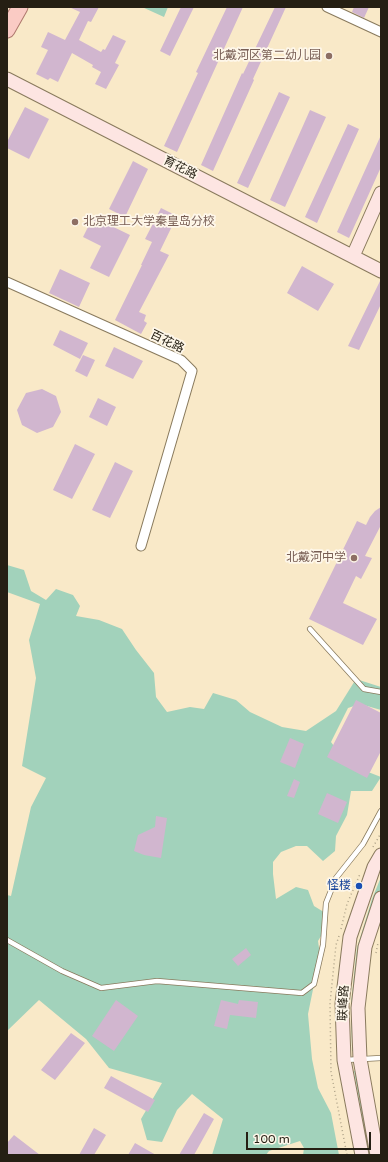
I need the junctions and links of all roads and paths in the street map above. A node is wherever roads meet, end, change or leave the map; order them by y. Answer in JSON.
{"nodes":[{"id":1,"x":20,"y":7,"type":"edge"},
{"id":2,"x":327,"y":7,"type":"edge"},
{"id":3,"x":346,"y":11,"type":"edge"},
{"id":4,"x":7,"y":30,"type":"edge"},
{"id":5,"x":380,"y":30,"type":"edge"},
{"id":6,"x":7,"y":79,"type":"edge"},
{"id":7,"x":381,"y":193,"type":"edge"},
{"id":8,"x":353,"y":256,"type":"junction"},
{"id":9,"x":381,"y":271,"type":"edge"},
{"id":10,"x":7,"y":282,"type":"edge"},
{"id":11,"x":141,"y":546,"type":"dead end"},
{"id":12,"x":310,"y":629,"type":"dead end"},
{"id":13,"x":381,"y":692,"type":"edge"},
{"id":14,"x":381,"y":811,"type":"edge"},
{"id":15,"x":381,"y":855,"type":"edge"},
{"id":16,"x":381,"y":898,"type":"edge"},
{"id":17,"x":7,"y":940,"type":"edge"},
{"id":18,"x":379,"y":941,"type":"dead end"},
{"id":19,"x":375,"y":956,"type":"dead end"},
{"id":20,"x":381,"y":1058,"type":"edge"},
{"id":21,"x":360,"y":1059,"type":"junction"},
{"id":22,"x":344,"y":1060,"type":"junction"},
{"id":23,"x":362,"y":1155,"type":"edge"},
{"id":24,"x":377,"y":1155,"type":"edge"}],
"edges":[{"from":1,"to":4,"type":"main road"},
{"from":2,"to":3,"type":"street"},
{"from":3,"to":5,"type":"street"},
{"from":6,"to":8,"type":"main road","name":"育花路"},
{"from":7,"to":8,"type":"main road"},
{"from":8,"to":9,"type":"main road","name":"育花路"},
{"from":10,"to":11,"type":"street","name":"百花路"},
{"from":12,"to":13,"type":"lane"},
{"from":14,"to":17,"type":"lane"},
{"from":15,"to":22,"type":"main road","name":"联峰路"},
{"from":16,"to":21,"type":"main road","name":"联峰路"},
{"from":18,"to":19,"type":"path"},
{"from":20,"to":21,"type":"lane"},
{"from":21,"to":22,"type":"lane"},
{"from":21,"to":24,"type":"main road","name":"联峰路"},
{"from":22,"to":23,"type":"main road","name":"联峰路"}]}
